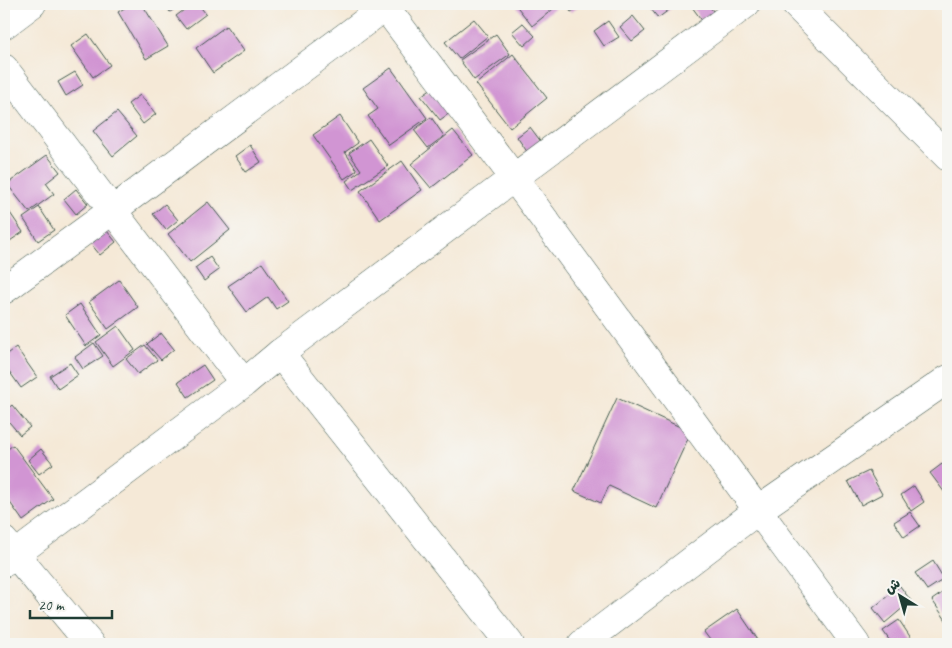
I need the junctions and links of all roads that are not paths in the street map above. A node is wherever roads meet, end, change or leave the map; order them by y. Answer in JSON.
{"nodes":[{"id":1,"x":32,"y":4,"type":"edge"},
{"id":2,"x":746,"y":4,"type":"edge"},
{"id":3,"x":795,"y":4,"type":"edge"},
{"id":4,"x":386,"y":5,"type":"edge"},
{"id":5,"x":4,"y":25,"type":"edge"},
{"id":6,"x":4,"y":68,"type":"edge"},
{"id":7,"x":948,"y":157,"type":"edge"},
{"id":8,"x":514,"y":178,"type":"junction"},
{"id":9,"x":114,"y":210,"type":"junction"},
{"id":10,"x":4,"y":290,"type":"edge"},
{"id":11,"x":280,"y":353,"type":"junction"},
{"id":12,"x":948,"y":379,"type":"edge"},
{"id":13,"x":244,"y":383,"type":"junction"},
{"id":14,"x":757,"y":511,"type":"junction"},
{"id":15,"x":7,"y":553,"type":"edge"},
{"id":16,"x":90,"y":644,"type":"edge"},
{"id":17,"x":510,"y":644,"type":"edge"},
{"id":18,"x":582,"y":644,"type":"edge"},
{"id":19,"x":856,"y":644,"type":"edge"}],
"edges":[{"from":1,"to":5,"type":"street"},
{"from":2,"to":8,"type":"street"},
{"from":3,"to":7,"type":"street"},
{"from":4,"to":8,"type":"street"},
{"from":4,"to":9,"type":"street"},
{"from":6,"to":9,"type":"street"},
{"from":8,"to":11,"type":"street"},
{"from":8,"to":14,"type":"street"},
{"from":9,"to":10,"type":"street"},
{"from":9,"to":13,"type":"street"},
{"from":11,"to":13,"type":"street"},
{"from":11,"to":17,"type":"street"},
{"from":12,"to":14,"type":"street"},
{"from":13,"to":15,"type":"street"},
{"from":14,"to":18,"type":"street"},
{"from":14,"to":19,"type":"street"},
{"from":15,"to":16,"type":"street"}]}
